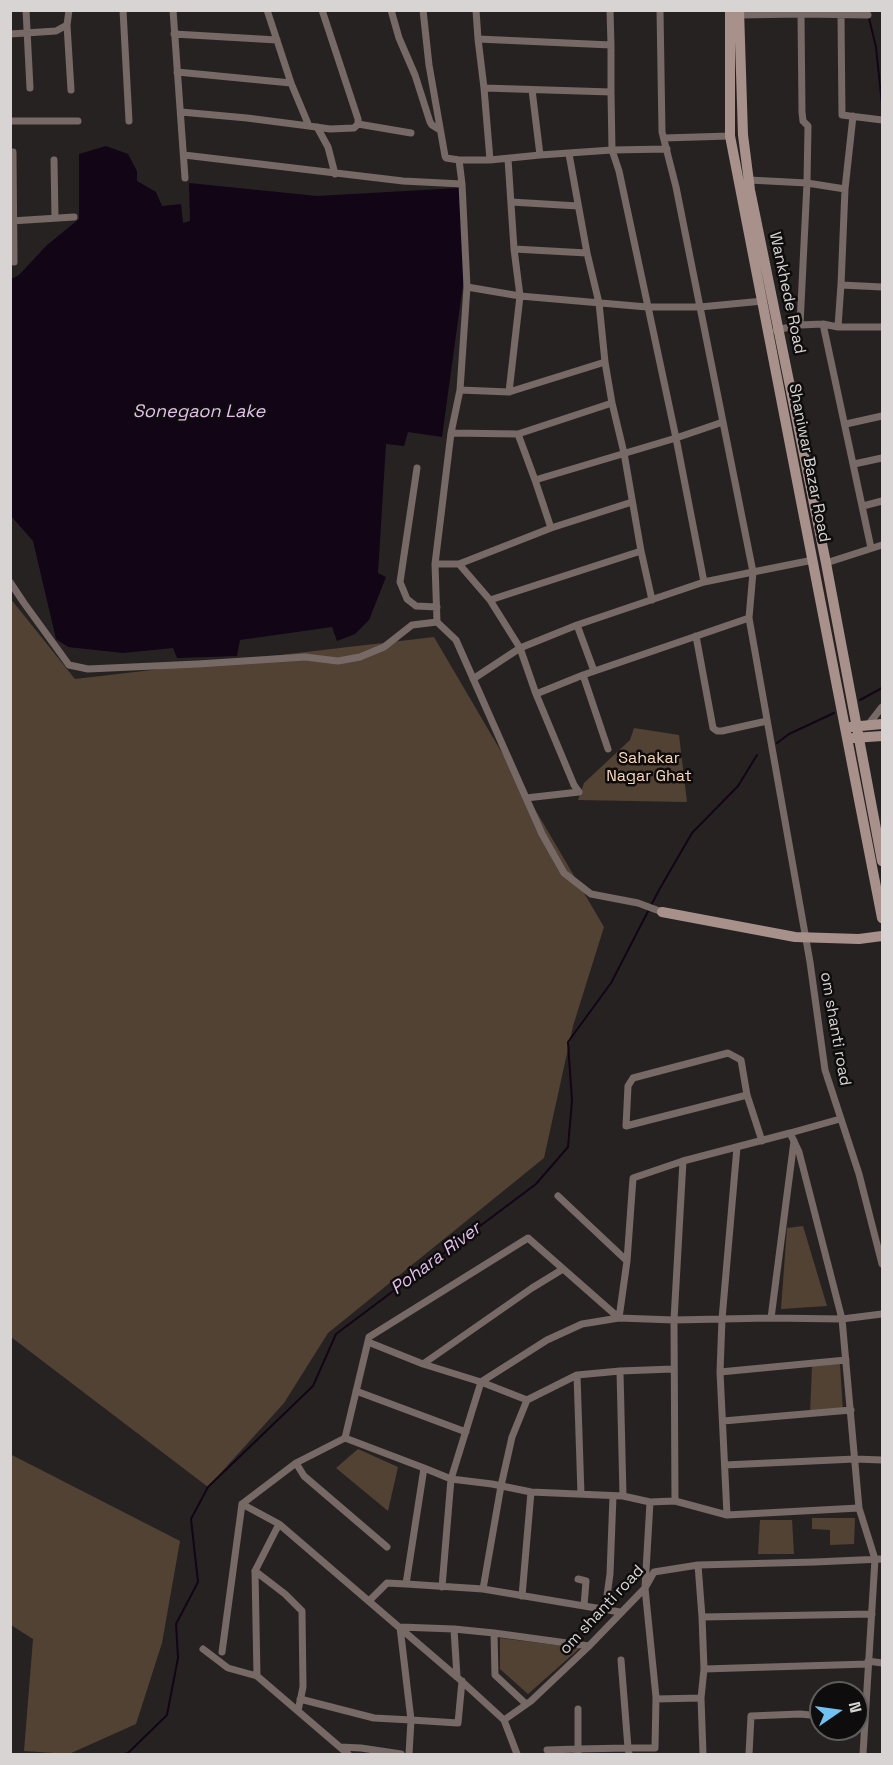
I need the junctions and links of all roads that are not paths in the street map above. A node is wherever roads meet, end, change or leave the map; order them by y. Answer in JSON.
{"nodes":[{"id":1,"x":26,"y":10,"type":"edge"},
{"id":2,"x":69,"y":10,"type":"edge"},
{"id":3,"x":123,"y":10,"type":"edge"},
{"id":4,"x":173,"y":10,"type":"edge"},
{"id":5,"x":267,"y":10,"type":"edge"},
{"id":6,"x":322,"y":10,"type":"edge"},
{"id":7,"x":391,"y":10,"type":"edge"},
{"id":8,"x":423,"y":10,"type":"edge"},
{"id":9,"x":476,"y":10,"type":"edge"},
{"id":10,"x":610,"y":10,"type":"edge"},
{"id":11,"x":660,"y":10,"type":"edge"},
{"id":12,"x":736,"y":12,"type":"edge"},
{"id":13,"x":801,"y":14,"type":"junction"},
{"id":14,"x":841,"y":15,"type":"junction"},
{"id":15,"x":868,"y":15,"type":"dead end"},
{"id":16,"x":67,"y":25,"type":"junction"},
{"id":17,"x":10,"y":34,"type":"edge"},
{"id":18,"x":27,"y":34,"type":"junction"},
{"id":19,"x":174,"y":34,"type":"junction"},
{"id":20,"x":478,"y":39,"type":"junction"},
{"id":21,"x":277,"y":40,"type":"junction"},
{"id":22,"x":611,"y":45,"type":"junction"},
{"id":23,"x":177,"y":72,"type":"junction"},
{"id":24,"x":291,"y":83,"type":"junction"},
{"id":25,"x":30,"y":88,"type":"dead end"},
{"id":26,"x":484,"y":88,"type":"junction"},
{"id":27,"x":71,"y":90,"type":"dead end"},
{"id":28,"x":532,"y":90,"type":"junction"},
{"id":29,"x":611,"y":92,"type":"junction"},
{"id":30,"x":181,"y":112,"type":"junction"},
{"id":31,"x":853,"y":116,"type":"junction"},
{"id":32,"x":882,"y":120,"type":"edge"},
{"id":33,"x":10,"y":121,"type":"edge"},
{"id":34,"x":78,"y":121,"type":"dead end"},
{"id":35,"x":129,"y":121,"type":"dead end"},
{"id":36,"x":358,"y":124,"type":"junction"},
{"id":37,"x":313,"y":126,"type":"junction"},
{"id":38,"x":440,"y":130,"type":"junction"},
{"id":39,"x":411,"y":133,"type":"dead end"},
{"id":40,"x":730,"y":136,"type":"junction"},
{"id":41,"x":664,"y":138,"type":"junction"},
{"id":42,"x":667,"y":149,"type":"junction"},
{"id":43,"x":612,"y":150,"type":"junction"},
{"id":44,"x":13,"y":152,"type":"dead end"},
{"id":45,"x":569,"y":154,"type":"junction"},
{"id":46,"x":184,"y":155,"type":"junction"},
{"id":47,"x":540,"y":155,"type":"junction"},
{"id":48,"x":508,"y":159,"type":"junction"},
{"id":49,"x":54,"y":160,"type":"dead end"},
{"id":50,"x":459,"y":160,"type":"junction"},
{"id":51,"x":490,"y":160,"type":"junction"},
{"id":52,"x":335,"y":174,"type":"junction"},
{"id":53,"x":185,"y":178,"type":"dead end"},
{"id":54,"x":749,"y":180,"type":"junction"},
{"id":55,"x":807,"y":183,"type":"junction"},
{"id":56,"x":462,"y":184,"type":"junction"},
{"id":57,"x":845,"y":189,"type":"junction"},
{"id":58,"x":511,"y":202,"type":"junction"},
{"id":59,"x":578,"y":206,"type":"junction"},
{"id":60,"x":74,"y":217,"type":"dead end"},
{"id":61,"x":55,"y":218,"type":"junction"},
{"id":62,"x":13,"y":221,"type":"edge"},
{"id":63,"x":514,"y":249,"type":"junction"},
{"id":64,"x":587,"y":253,"type":"junction"},
{"id":65,"x":14,"y":262,"type":"dead end"},
{"id":66,"x":841,"y":284,"type":"junction"},
{"id":67,"x":468,"y":287,"type":"junction"},
{"id":68,"x":882,"y":287,"type":"edge"},
{"id":69,"x":520,"y":296,"type":"junction"},
{"id":70,"x":763,"y":301,"type":"junction"},
{"id":71,"x":599,"y":303,"type":"junction"},
{"id":72,"x":647,"y":307,"type":"junction"},
{"id":73,"x":700,"y":307,"type":"junction"},
{"id":74,"x":823,"y":324,"type":"junction"},
{"id":75,"x":800,"y":326,"type":"junction"},
{"id":76,"x":838,"y":327,"type":"junction"},
{"id":77,"x":882,"y":327,"type":"edge"},
{"id":78,"x":774,"y":330,"type":"junction"},
{"id":79,"x":605,"y":362,"type":"junction"},
{"id":80,"x":460,"y":390,"type":"junction"},
{"id":81,"x":508,"y":392,"type":"junction"},
{"id":82,"x":612,"y":404,"type":"junction"},
{"id":83,"x":882,"y":416,"type":"edge"},
{"id":84,"x":723,"y":422,"type":"junction"},
{"id":85,"x":846,"y":424,"type":"junction"},
{"id":86,"x":451,"y":433,"type":"junction"},
{"id":87,"x":518,"y":434,"type":"junction"},
{"id":88,"x":676,"y":438,"type":"junction"},
{"id":89,"x":624,"y":453,"type":"junction"},
{"id":90,"x":882,"y":458,"type":"edge"},
{"id":91,"x":854,"y":464,"type":"junction"},
{"id":92,"x":417,"y":468,"type":"dead end"},
{"id":93,"x":535,"y":480,"type":"junction"},
{"id":94,"x":882,"y":501,"type":"edge"},
{"id":95,"x":632,"y":502,"type":"junction"},
{"id":96,"x":863,"y":506,"type":"junction"},
{"id":97,"x":551,"y":528,"type":"junction"},
{"id":98,"x":882,"y":545,"type":"edge"},
{"id":99,"x":871,"y":548,"type":"junction"},
{"id":100,"x":641,"y":551,"type":"junction"},
{"id":101,"x":813,"y":560,"type":"junction"},
{"id":102,"x":826,"y":563,"type":"junction"},
{"id":103,"x":435,"y":564,"type":"junction"},
{"id":104,"x":459,"y":564,"type":"junction"},
{"id":105,"x":753,"y":572,"type":"junction"},
{"id":106,"x":10,"y":582,"type":"edge"},
{"id":107,"x":704,"y":582,"type":"junction"},
{"id":108,"x":490,"y":600,"type":"junction"},
{"id":109,"x":652,"y":600,"type":"junction"},
{"id":110,"x":437,"y":607,"type":"junction"},
{"id":111,"x":749,"y":618,"type":"junction"},
{"id":112,"x":437,"y":622,"type":"junction"},
{"id":113,"x":577,"y":625,"type":"junction"},
{"id":114,"x":696,"y":636,"type":"junction"},
{"id":115,"x":520,"y":648,"type":"junction"},
{"id":116,"x":594,"y":671,"type":"junction"},
{"id":117,"x":583,"y":675,"type":"junction"},
{"id":118,"x":473,"y":679,"type":"junction"},
{"id":119,"x":536,"y":694,"type":"junction"},
{"id":120,"x":882,"y":706,"type":"edge"},
{"id":121,"x":767,"y":721,"type":"junction"},
{"id":122,"x":882,"y":724,"type":"edge"},
{"id":123,"x":856,"y":731,"type":"junction"},
{"id":124,"x":882,"y":736,"type":"edge"},
{"id":125,"x":608,"y":749,"type":"dead end"},
{"id":126,"x":526,"y":798,"type":"junction"},
{"id":127,"x":882,"y":861,"type":"edge"},
{"id":128,"x":662,"y":912,"type":"joint"},
{"id":129,"x":882,"y":918,"type":"edge"},
{"id":130,"x":882,"y":936,"type":"edge"},
{"id":131,"x":805,"y":937,"type":"junction"},
{"id":132,"x":747,"y":1095,"type":"junction"},
{"id":133,"x":840,"y":1119,"type":"junction"},
{"id":134,"x":790,"y":1133,"type":"junction"},
{"id":135,"x":762,"y":1141,"type":"junction"},
{"id":136,"x":794,"y":1141,"type":"junction"},
{"id":137,"x":736,"y":1148,"type":"junction"},
{"id":138,"x":683,"y":1161,"type":"junction"},
{"id":139,"x":558,"y":1196,"type":"dead end"},
{"id":140,"x":627,"y":1261,"type":"junction"},
{"id":141,"x":882,"y":1264,"type":"edge"},
{"id":142,"x":564,"y":1269,"type":"junction"},
{"id":143,"x":882,"y":1314,"type":"edge"},
{"id":144,"x":619,"y":1318,"type":"junction"},
{"id":145,"x":771,"y":1318,"type":"junction"},
{"id":146,"x":722,"y":1319,"type":"junction"},
{"id":147,"x":842,"y":1319,"type":"junction"},
{"id":148,"x":674,"y":1320,"type":"junction"},
{"id":149,"x":368,"y":1342,"type":"junction"},
{"id":150,"x":846,"y":1360,"type":"junction"},
{"id":151,"x":423,"y":1364,"type":"junction"},
{"id":152,"x":673,"y":1369,"type":"junction"},
{"id":153,"x":620,"y":1371,"type":"junction"},
{"id":154,"x":720,"y":1372,"type":"junction"},
{"id":155,"x":577,"y":1375,"type":"junction"},
{"id":156,"x":481,"y":1382,"type":"junction"},
{"id":157,"x":356,"y":1390,"type":"junction"},
{"id":158,"x":526,"y":1400,"type":"junction"},
{"id":159,"x":851,"y":1410,"type":"junction"},
{"id":160,"x":723,"y":1421,"type":"junction"},
{"id":161,"x":466,"y":1432,"type":"junction"},
{"id":162,"x":345,"y":1438,"type":"junction"},
{"id":163,"x":855,"y":1459,"type":"junction"},
{"id":164,"x":882,"y":1460,"type":"edge"},
{"id":165,"x":296,"y":1463,"type":"junction"},
{"id":166,"x":725,"y":1465,"type":"junction"},
{"id":167,"x":424,"y":1468,"type":"junction"},
{"id":168,"x":452,"y":1479,"type":"junction"},
{"id":169,"x":501,"y":1486,"type":"junction"},
{"id":170,"x":531,"y":1492,"type":"junction"},
{"id":171,"x":581,"y":1494,"type":"junction"},
{"id":172,"x":613,"y":1496,"type":"junction"},
{"id":173,"x":622,"y":1496,"type":"junction"},
{"id":174,"x":675,"y":1501,"type":"junction"},
{"id":175,"x":650,"y":1502,"type":"junction"},
{"id":176,"x":242,"y":1504,"type":"junction"},
{"id":177,"x":859,"y":1508,"type":"junction"},
{"id":178,"x":727,"y":1515,"type":"junction"},
{"id":179,"x":279,"y":1524,"type":"junction"},
{"id":180,"x":387,"y":1547,"type":"dead end"},
{"id":181,"x":879,"y":1559,"type":"edge"},
{"id":182,"x":698,"y":1565,"type":"junction"},
{"id":183,"x":255,"y":1570,"type":"junction"},
{"id":184,"x":578,"y":1579,"type":"dead end"},
{"id":185,"x":406,"y":1584,"type":"junction"},
{"id":186,"x":442,"y":1587,"type":"junction"},
{"id":187,"x":645,"y":1587,"type":"junction"},
{"id":188,"x":483,"y":1589,"type":"junction"},
{"id":189,"x":522,"y":1596,"type":"junction"},
{"id":190,"x":369,"y":1601,"type":"junction"},
{"id":191,"x":584,"y":1606,"type":"junction"},
{"id":192,"x":605,"y":1610,"type":"junction"},
{"id":193,"x":620,"y":1612,"type":"junction"},
{"id":194,"x":872,"y":1614,"type":"junction"},
{"id":195,"x":702,"y":1617,"type":"junction"},
{"id":196,"x":400,"y":1627,"type":"junction"},
{"id":197,"x":454,"y":1629,"type":"junction"},
{"id":198,"x":494,"y":1633,"type":"junction"},
{"id":199,"x":589,"y":1646,"type":"junction"},
{"id":200,"x":203,"y":1648,"type":"dead end"},
{"id":201,"x":222,"y":1652,"type":"dead end"},
{"id":202,"x":621,"y":1660,"type":"dead end"},
{"id":203,"x":868,"y":1662,"type":"junction"},
{"id":204,"x":882,"y":1663,"type":"edge"},
{"id":205,"x":704,"y":1669,"type":"junction"},
{"id":206,"x":257,"y":1676,"type":"junction"},
{"id":207,"x":459,"y":1679,"type":"junction"},
{"id":208,"x":866,"y":1681,"type":"edge"},
{"id":209,"x":701,"y":1698,"type":"junction"},
{"id":210,"x":300,"y":1699,"type":"junction"},
{"id":211,"x":656,"y":1699,"type":"junction"},
{"id":212,"x":526,"y":1704,"type":"junction"},
{"id":213,"x":578,"y":1709,"type":"dead end"},
{"id":214,"x":297,"y":1711,"type":"junction"},
{"id":215,"x":809,"y":1715,"type":"edge"},
{"id":216,"x":411,"y":1720,"type":"junction"},
{"id":217,"x":504,"y":1720,"type":"junction"},
{"id":218,"x":340,"y":1747,"type":"junction"},
{"id":219,"x":547,"y":1750,"type":"dead end"},
{"id":220,"x":628,"y":1751,"type":"edge"},
{"id":221,"x":578,"y":1752,"type":"edge"},
{"id":222,"x":348,"y":1755,"type":"edge"},
{"id":223,"x":401,"y":1755,"type":"edge"},
{"id":224,"x":409,"y":1755,"type":"edge"},
{"id":225,"x":517,"y":1755,"type":"edge"},
{"id":226,"x":703,"y":1755,"type":"edge"},
{"id":227,"x":749,"y":1755,"type":"edge"}],
"edges":[{"from":1,"to":18,"type":"street"},
{"from":2,"to":16,"type":"street"},
{"from":3,"to":35,"type":"street"},
{"from":4,"to":19,"type":"street"},
{"from":5,"to":21,"type":"street"},
{"from":6,"to":36,"type":"street"},
{"from":7,"to":38,"type":"street"},
{"from":8,"to":38,"type":"street"},
{"from":9,"to":20,"type":"street"},
{"from":10,"to":22,"type":"street"},
{"from":11,"to":41,"type":"street","name":"om shanti road"},
{"from":12,"to":13,"type":"street"},
{"from":12,"to":40,"type":"main road","name":"Shaniwar Bazar Road"},
{"from":12,"to":54,"type":"main road","name":"Wankhede Road"},
{"from":13,"to":14,"type":"street"},
{"from":13,"to":55,"type":"street"},
{"from":14,"to":15,"type":"street"},
{"from":14,"to":31,"type":"street"},
{"from":16,"to":18,"type":"street"},
{"from":16,"to":27,"type":"street"},
{"from":17,"to":18,"type":"street"},
{"from":18,"to":25,"type":"street"},
{"from":19,"to":21,"type":"street"},
{"from":19,"to":23,"type":"street"},
{"from":20,"to":22,"type":"street"},
{"from":20,"to":26,"type":"street"},
{"from":21,"to":24,"type":"street"},
{"from":22,"to":29,"type":"street"},
{"from":23,"to":24,"type":"street"},
{"from":23,"to":30,"type":"street"},
{"from":24,"to":37,"type":"street"},
{"from":26,"to":28,"type":"street"},
{"from":26,"to":51,"type":"street"},
{"from":28,"to":29,"type":"street"},
{"from":28,"to":47,"type":"street"},
{"from":29,"to":43,"type":"street"},
{"from":30,"to":37,"type":"street"},
{"from":30,"to":46,"type":"street"},
{"from":31,"to":32,"type":"street"},
{"from":31,"to":57,"type":"street"},
{"from":33,"to":34,"type":"street"},
{"from":36,"to":37,"type":"street"},
{"from":36,"to":39,"type":"street"},
{"from":37,"to":52,"type":"street"},
{"from":38,"to":50,"type":"street"},
{"from":40,"to":41,"type":"street"},
{"from":40,"to":70,"type":"main road","name":"Shaniwar Bazar Road"},
{"from":41,"to":42,"type":"street","name":"om shanti road"},
{"from":42,"to":43,"type":"street"},
{"from":42,"to":73,"type":"street","name":"om shanti road"},
{"from":43,"to":45,"type":"street"},
{"from":43,"to":72,"type":"street"},
{"from":44,"to":62,"type":"street"},
{"from":45,"to":47,"type":"street"},
{"from":45,"to":59,"type":"street"},
{"from":46,"to":52,"type":"street"},
{"from":46,"to":53,"type":"street"},
{"from":47,"to":48,"type":"street"},
{"from":48,"to":51,"type":"street"},
{"from":48,"to":58,"type":"street"},
{"from":49,"to":61,"type":"street"},
{"from":50,"to":51,"type":"street"},
{"from":50,"to":56,"type":"street"},
{"from":52,"to":56,"type":"street"},
{"from":54,"to":55,"type":"street"},
{"from":54,"to":78,"type":"main road","name":"Wankhede Road"},
{"from":55,"to":57,"type":"street"},
{"from":55,"to":75,"type":"street"},
{"from":56,"to":67,"type":"street"},
{"from":57,"to":66,"type":"street"},
{"from":58,"to":59,"type":"street"},
{"from":58,"to":63,"type":"street"},
{"from":59,"to":64,"type":"street"},
{"from":60,"to":61,"type":"street"},
{"from":61,"to":62,"type":"street"},
{"from":62,"to":65,"type":"street"},
{"from":63,"to":64,"type":"street"},
{"from":63,"to":69,"type":"street"},
{"from":64,"to":71,"type":"street"},
{"from":66,"to":68,"type":"street"},
{"from":66,"to":76,"type":"street"},
{"from":67,"to":69,"type":"street"},
{"from":67,"to":80,"type":"street"},
{"from":69,"to":71,"type":"street"},
{"from":69,"to":81,"type":"street"},
{"from":70,"to":73,"type":"street"},
{"from":70,"to":78,"type":"main road","name":"Shaniwar Bazar Road"},
{"from":71,"to":72,"type":"street"},
{"from":71,"to":79,"type":"street"},
{"from":72,"to":73,"type":"street"},
{"from":72,"to":88,"type":"street"},
{"from":73,"to":84,"type":"street","name":"om shanti road"},
{"from":74,"to":75,"type":"street"},
{"from":74,"to":76,"type":"street"},
{"from":74,"to":85,"type":"street"},
{"from":75,"to":78,"type":"street"},
{"from":76,"to":77,"type":"street"},
{"from":78,"to":101,"type":"main road","name":"Shaniwar Bazar Road"},
{"from":78,"to":102,"type":"main road","name":"Wankhede Road"},
{"from":79,"to":81,"type":"street"},
{"from":79,"to":82,"type":"street"},
{"from":80,"to":81,"type":"street"},
{"from":80,"to":86,"type":"street"},
{"from":82,"to":87,"type":"street"},
{"from":82,"to":89,"type":"street"},
{"from":83,"to":85,"type":"street"},
{"from":84,"to":88,"type":"street"},
{"from":84,"to":105,"type":"street","name":"om shanti road"},
{"from":85,"to":91,"type":"street"},
{"from":86,"to":87,"type":"street"},
{"from":86,"to":103,"type":"street"},
{"from":87,"to":93,"type":"street"},
{"from":88,"to":89,"type":"street"},
{"from":88,"to":107,"type":"street"},
{"from":89,"to":93,"type":"street"},
{"from":89,"to":95,"type":"street"},
{"from":90,"to":91,"type":"street"},
{"from":91,"to":96,"type":"street"},
{"from":92,"to":110,"type":"street"},
{"from":93,"to":97,"type":"street"},
{"from":94,"to":96,"type":"street"},
{"from":95,"to":97,"type":"street"},
{"from":95,"to":100,"type":"street"},
{"from":96,"to":99,"type":"street"},
{"from":97,"to":104,"type":"street"},
{"from":98,"to":99,"type":"street"},
{"from":99,"to":102,"type":"street"},
{"from":100,"to":108,"type":"street"},
{"from":100,"to":109,"type":"street"},
{"from":101,"to":105,"type":"street"},
{"from":101,"to":123,"type":"main road","name":"Shaniwar Bazar Road"},
{"from":102,"to":123,"type":"main road","name":"Wankhede Road"},
{"from":103,"to":104,"type":"street"},
{"from":103,"to":110,"type":"street"},
{"from":104,"to":108,"type":"street"},
{"from":105,"to":107,"type":"street"},
{"from":105,"to":111,"type":"street","name":"om shanti road"},
{"from":106,"to":112,"type":"street"},
{"from":107,"to":109,"type":"street"},
{"from":108,"to":115,"type":"street"},
{"from":109,"to":113,"type":"street"},
{"from":110,"to":112,"type":"street"},
{"from":111,"to":114,"type":"street"},
{"from":111,"to":121,"type":"street","name":"om shanti road"},
{"from":112,"to":118,"type":"street"},
{"from":113,"to":115,"type":"street"},
{"from":113,"to":116,"type":"street"},
{"from":114,"to":116,"type":"street"},
{"from":114,"to":121,"type":"street"},
{"from":115,"to":118,"type":"street"},
{"from":115,"to":119,"type":"street"},
{"from":116,"to":117,"type":"street"},
{"from":117,"to":119,"type":"street"},
{"from":117,"to":125,"type":"street"},
{"from":118,"to":126,"type":"street"},
{"from":119,"to":126,"type":"street"},
{"from":120,"to":123,"type":"street"},
{"from":121,"to":131,"type":"street","name":"om shanti road"},
{"from":122,"to":123,"type":"main road"},
{"from":123,"to":124,"type":"main road"},
{"from":123,"to":127,"type":"main road","name":"Wankhede Road"},
{"from":123,"to":129,"type":"main road","name":"Shaniwar Bazar Road"},
{"from":126,"to":128,"type":"street"},
{"from":128,"to":131,"type":"main road"},
{"from":130,"to":131,"type":"main road"},
{"from":131,"to":133,"type":"street","name":"om shanti road"},
{"from":132,"to":132,"type":"street"},
{"from":132,"to":135,"type":"street"},
{"from":133,"to":134,"type":"street"},
{"from":133,"to":141,"type":"street","name":"om shanti road"},
{"from":134,"to":135,"type":"street"},
{"from":134,"to":136,"type":"street"},
{"from":135,"to":137,"type":"street"},
{"from":136,"to":145,"type":"street"},
{"from":136,"to":147,"type":"street"},
{"from":137,"to":138,"type":"street"},
{"from":137,"to":146,"type":"street"},
{"from":138,"to":140,"type":"street"},
{"from":138,"to":148,"type":"street"},
{"from":139,"to":140,"type":"street"},
{"from":140,"to":144,"type":"street"},
{"from":142,"to":144,"type":"street"},
{"from":142,"to":149,"type":"street"},
{"from":142,"to":151,"type":"street"},
{"from":143,"to":147,"type":"street"},
{"from":144,"to":148,"type":"street"},
{"from":144,"to":156,"type":"street"},
{"from":145,"to":146,"type":"street"},
{"from":145,"to":147,"type":"street"},
{"from":146,"to":148,"type":"street"},
{"from":146,"to":154,"type":"street"},
{"from":147,"to":150,"type":"street"},
{"from":148,"to":152,"type":"street"},
{"from":149,"to":151,"type":"street"},
{"from":149,"to":157,"type":"street"},
{"from":150,"to":154,"type":"street"},
{"from":150,"to":159,"type":"street"},
{"from":151,"to":156,"type":"street"},
{"from":152,"to":153,"type":"street"},
{"from":152,"to":174,"type":"street"},
{"from":153,"to":155,"type":"street"},
{"from":153,"to":173,"type":"street"},
{"from":154,"to":160,"type":"street"},
{"from":155,"to":158,"type":"street"},
{"from":155,"to":171,"type":"street"},
{"from":156,"to":158,"type":"street"},
{"from":156,"to":161,"type":"street"},
{"from":157,"to":161,"type":"street"},
{"from":157,"to":162,"type":"street"},
{"from":158,"to":169,"type":"street"},
{"from":159,"to":160,"type":"street"},
{"from":159,"to":163,"type":"street"},
{"from":160,"to":166,"type":"street"},
{"from":161,"to":168,"type":"street"},
{"from":162,"to":165,"type":"street"},
{"from":162,"to":167,"type":"street"},
{"from":163,"to":164,"type":"street"},
{"from":163,"to":166,"type":"street"},
{"from":163,"to":177,"type":"street"},
{"from":165,"to":176,"type":"street"},
{"from":165,"to":180,"type":"street"},
{"from":166,"to":178,"type":"street"},
{"from":167,"to":168,"type":"street"},
{"from":167,"to":185,"type":"street"},
{"from":168,"to":169,"type":"street"},
{"from":168,"to":186,"type":"street"},
{"from":169,"to":170,"type":"street"},
{"from":169,"to":188,"type":"street"},
{"from":170,"to":171,"type":"street"},
{"from":170,"to":189,"type":"street"},
{"from":171,"to":172,"type":"street"},
{"from":172,"to":173,"type":"street"},
{"from":172,"to":192,"type":"street"},
{"from":173,"to":175,"type":"street"},
{"from":174,"to":175,"type":"street"},
{"from":174,"to":178,"type":"street"},
{"from":175,"to":187,"type":"street"},
{"from":176,"to":179,"type":"street"},
{"from":176,"to":201,"type":"street"},
{"from":177,"to":178,"type":"street"},
{"from":177,"to":181,"type":"street"},
{"from":179,"to":183,"type":"street"},
{"from":179,"to":190,"type":"street"},
{"from":181,"to":182,"type":"street","name":"om shanti road"},
{"from":181,"to":194,"type":"street"},
{"from":182,"to":187,"type":"street","name":"om shanti road"},
{"from":182,"to":195,"type":"street"},
{"from":183,"to":206,"type":"street"},
{"from":183,"to":210,"type":"street"},
{"from":184,"to":191,"type":"street"},
{"from":185,"to":186,"type":"street"},
{"from":185,"to":190,"type":"street"},
{"from":186,"to":188,"type":"street"},
{"from":187,"to":193,"type":"street","name":"om shanti road"},
{"from":187,"to":211,"type":"street"},
{"from":188,"to":189,"type":"street"},
{"from":189,"to":191,"type":"street"},
{"from":190,"to":196,"type":"street"},
{"from":191,"to":192,"type":"street"},
{"from":192,"to":193,"type":"street"},
{"from":193,"to":199,"type":"street","name":"om shanti road"},
{"from":194,"to":195,"type":"street"},
{"from":194,"to":203,"type":"street"},
{"from":195,"to":205,"type":"street"},
{"from":196,"to":197,"type":"street"},
{"from":196,"to":207,"type":"street"},
{"from":196,"to":216,"type":"street"},
{"from":197,"to":198,"type":"street"},
{"from":197,"to":207,"type":"street"},
{"from":198,"to":199,"type":"street"},
{"from":198,"to":212,"type":"street"},
{"from":199,"to":212,"type":"street","name":"om shanti road"},
{"from":200,"to":206,"type":"street"},
{"from":202,"to":220,"type":"street"},
{"from":203,"to":204,"type":"street"},
{"from":203,"to":205,"type":"street"},
{"from":203,"to":208,"type":"street"},
{"from":205,"to":209,"type":"street"},
{"from":206,"to":214,"type":"street"},
{"from":207,"to":216,"type":"street"},
{"from":207,"to":217,"type":"street"},
{"from":209,"to":211,"type":"street"},
{"from":209,"to":226,"type":"street"},
{"from":210,"to":214,"type":"street"},
{"from":210,"to":216,"type":"street"},
{"from":211,"to":220,"type":"street"},
{"from":212,"to":217,"type":"street","name":"om shanti road"},
{"from":213,"to":221,"type":"street"},
{"from":214,"to":218,"type":"street"},
{"from":215,"to":227,"type":"street"},
{"from":216,"to":224,"type":"street"},
{"from":217,"to":225,"type":"street"},
{"from":218,"to":222,"type":"street"},
{"from":218,"to":223,"type":"street"},
{"from":219,"to":221,"type":"street"},
{"from":220,"to":221,"type":"street"}]}
